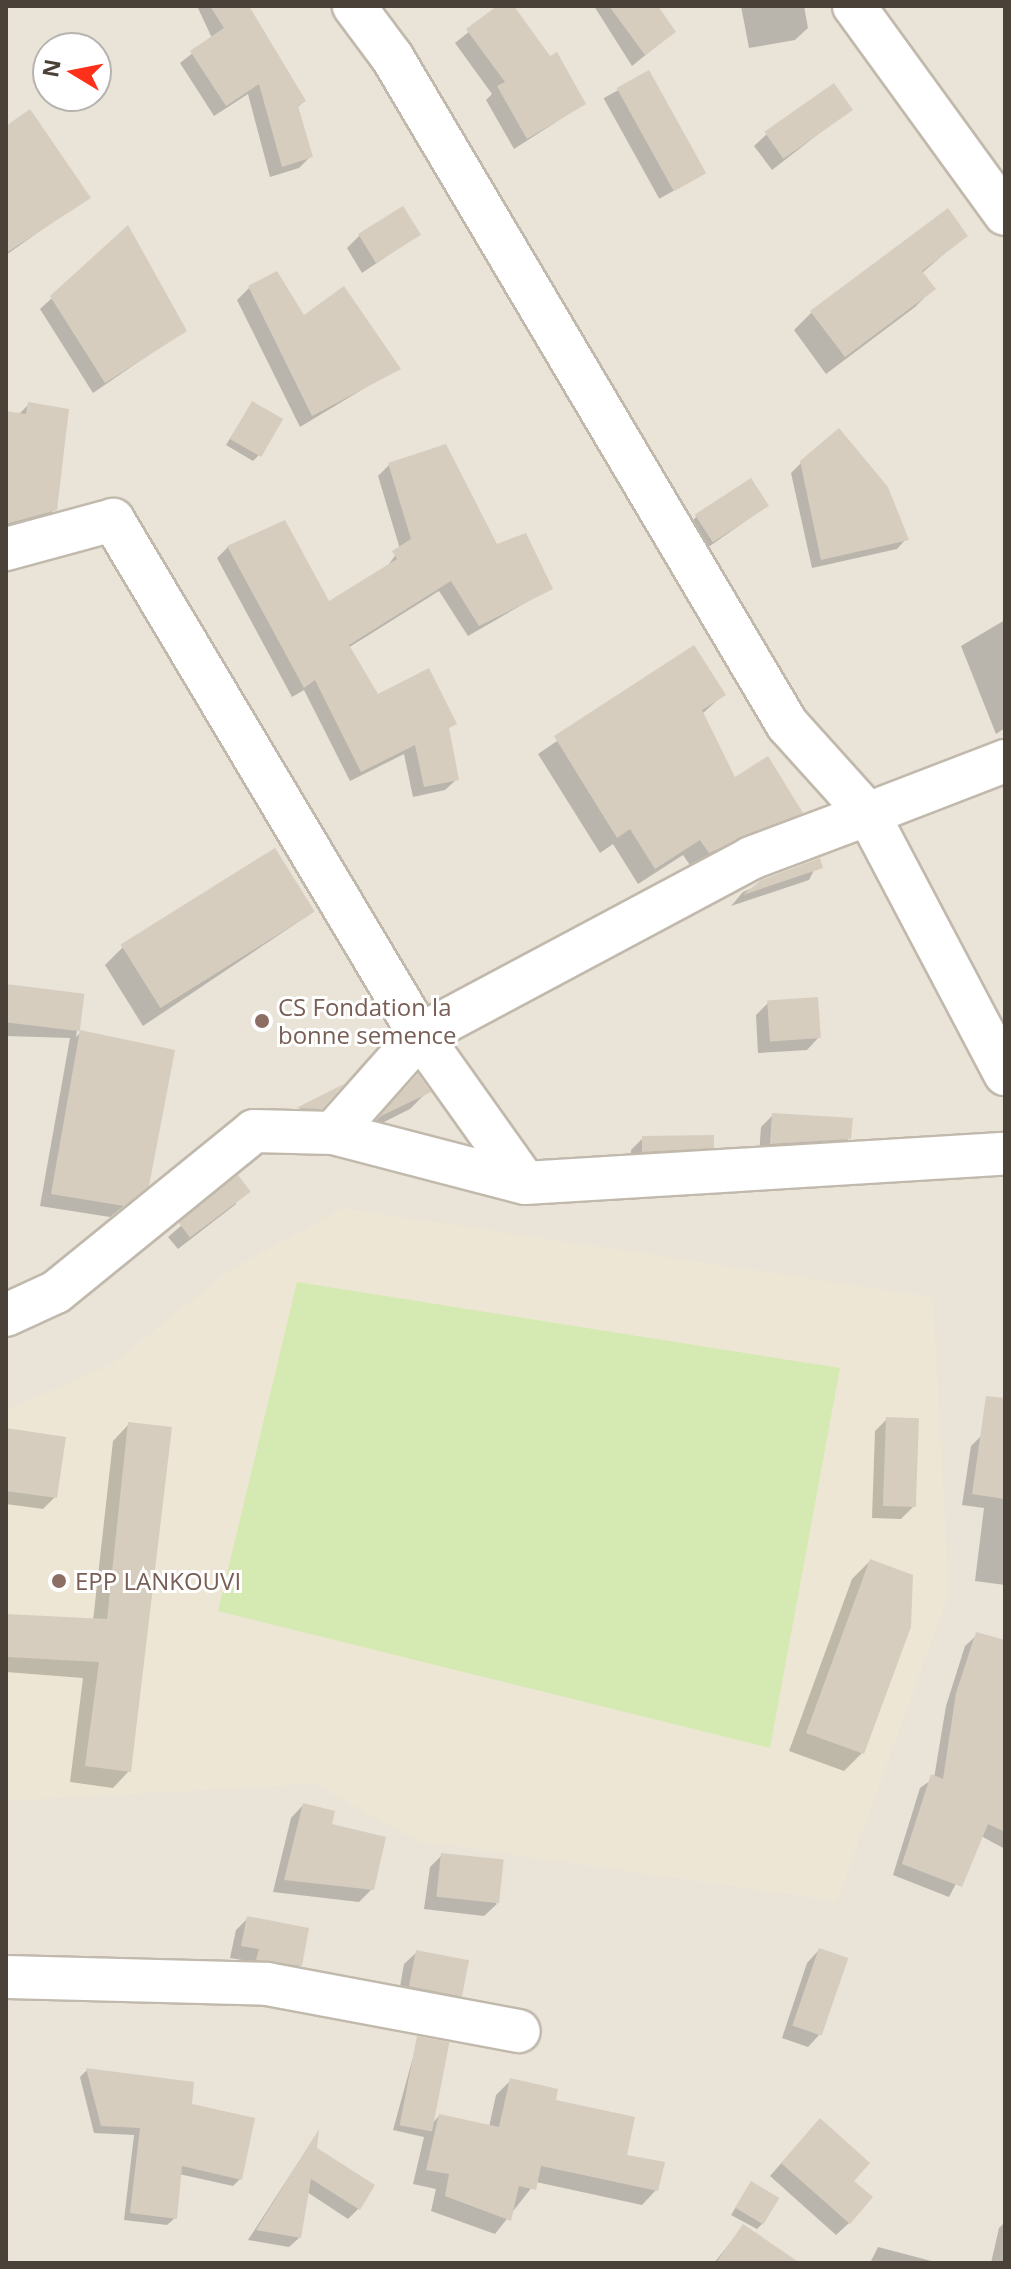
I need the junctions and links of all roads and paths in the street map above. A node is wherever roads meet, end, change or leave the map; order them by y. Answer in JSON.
{"nodes":[{"id":1,"x":354,"y":6,"type":"edge"},
{"id":2,"x":854,"y":6,"type":"edge"},
{"id":3,"x":1005,"y":214,"type":"edge"},
{"id":4,"x":6,"y":549,"type":"edge"},
{"id":5,"x":1005,"y":761,"type":"edge"},
{"id":6,"x":868,"y":814,"type":"junction"},
{"id":7,"x":420,"y":1035,"type":"junction"},
{"id":8,"x":1005,"y":1074,"type":"edge"},
{"id":9,"x":333,"y":1133,"type":"junction"},
{"id":10,"x":1005,"y":1154,"type":"edge"},
{"id":11,"x":525,"y":1183,"type":"junction"},
{"id":12,"x":6,"y":1315,"type":"edge"},
{"id":13,"x":6,"y":1977,"type":"edge"},
{"id":14,"x":519,"y":2031,"type":"dead end"}],
"edges":[{"from":1,"to":6,"type":"street"},
{"from":2,"to":3,"type":"street"},
{"from":4,"to":7,"type":"street"},
{"from":5,"to":6,"type":"street"},
{"from":6,"to":7,"type":"street"},
{"from":6,"to":8,"type":"street"},
{"from":7,"to":9,"type":"street"},
{"from":7,"to":11,"type":"street"},
{"from":9,"to":11,"type":"street"},
{"from":9,"to":12,"type":"street"},
{"from":10,"to":11,"type":"street"},
{"from":13,"to":14,"type":"street"}]}
